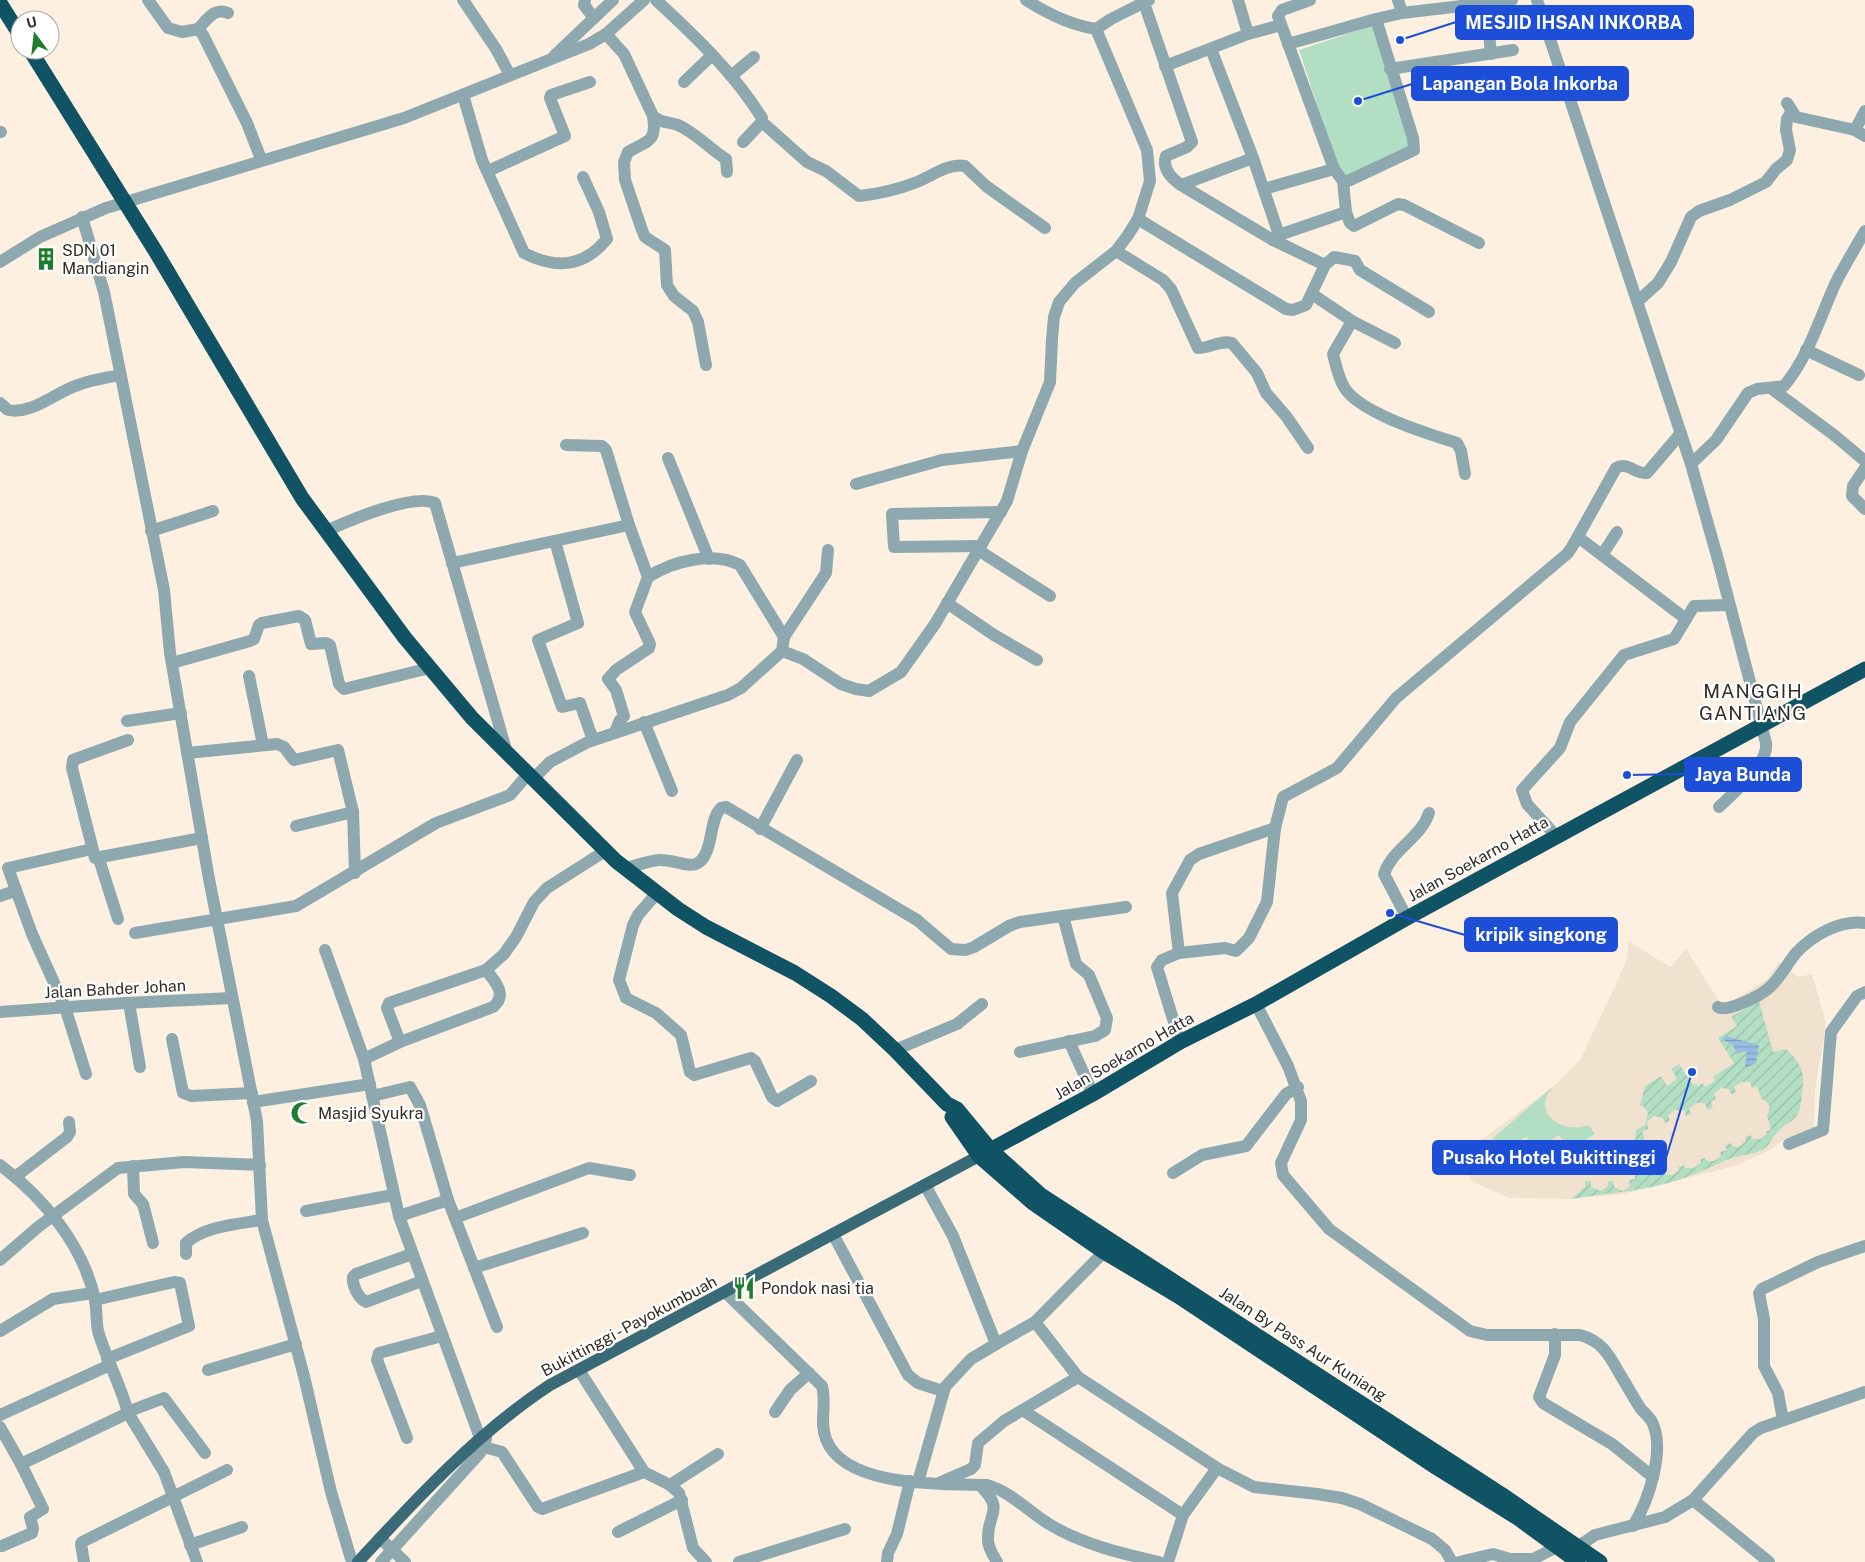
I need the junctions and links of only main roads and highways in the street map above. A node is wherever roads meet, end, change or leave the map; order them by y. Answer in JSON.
{"nodes":[{"id":1,"x":0,"y":3,"type":"edge"},
{"id":2,"x":10,"y":19,"type":"edge"},
{"id":3,"x":36,"y":60,"type":"edge"},
{"id":4,"x":1865,"y":669,"type":"edge"},
{"id":5,"x":985,"y":1153,"type":"junction"},
{"id":6,"x":1180,"y":1291,"type":"junction"},
{"id":7,"x":1449,"y":1469,"type":"junction"},
{"id":8,"x":358,"y":1562,"type":"edge"},
{"id":9,"x":1578,"y":1562,"type":"edge"},
{"id":10,"x":1600,"y":1562,"type":"edge"}],
"edges":[{"from":1,"to":2,"type":"highway"},
{"from":3,"to":5,"type":"highway"},
{"from":4,"to":5,"type":"highway","name":"Jalan Soekarno Hatta"},
{"from":5,"to":6,"type":"highway","name":"Jalan By Pass Aur Kuniang"},
{"from":5,"to":6,"type":"highway","name":"Jalan By Pass Aur Kuniang"},
{"from":5,"to":8,"type":"main road","name":"Bukittinggi - Payokumbuah"},
{"from":6,"to":7,"type":"highway","name":"Jalan By Pass Aur Kuniang"},
{"from":7,"to":9,"type":"highway","name":"Jalan By Pass Aur Kuniang"},
{"from":7,"to":10,"type":"highway","name":"Jalan By Pass Aur Kuniang"}]}
